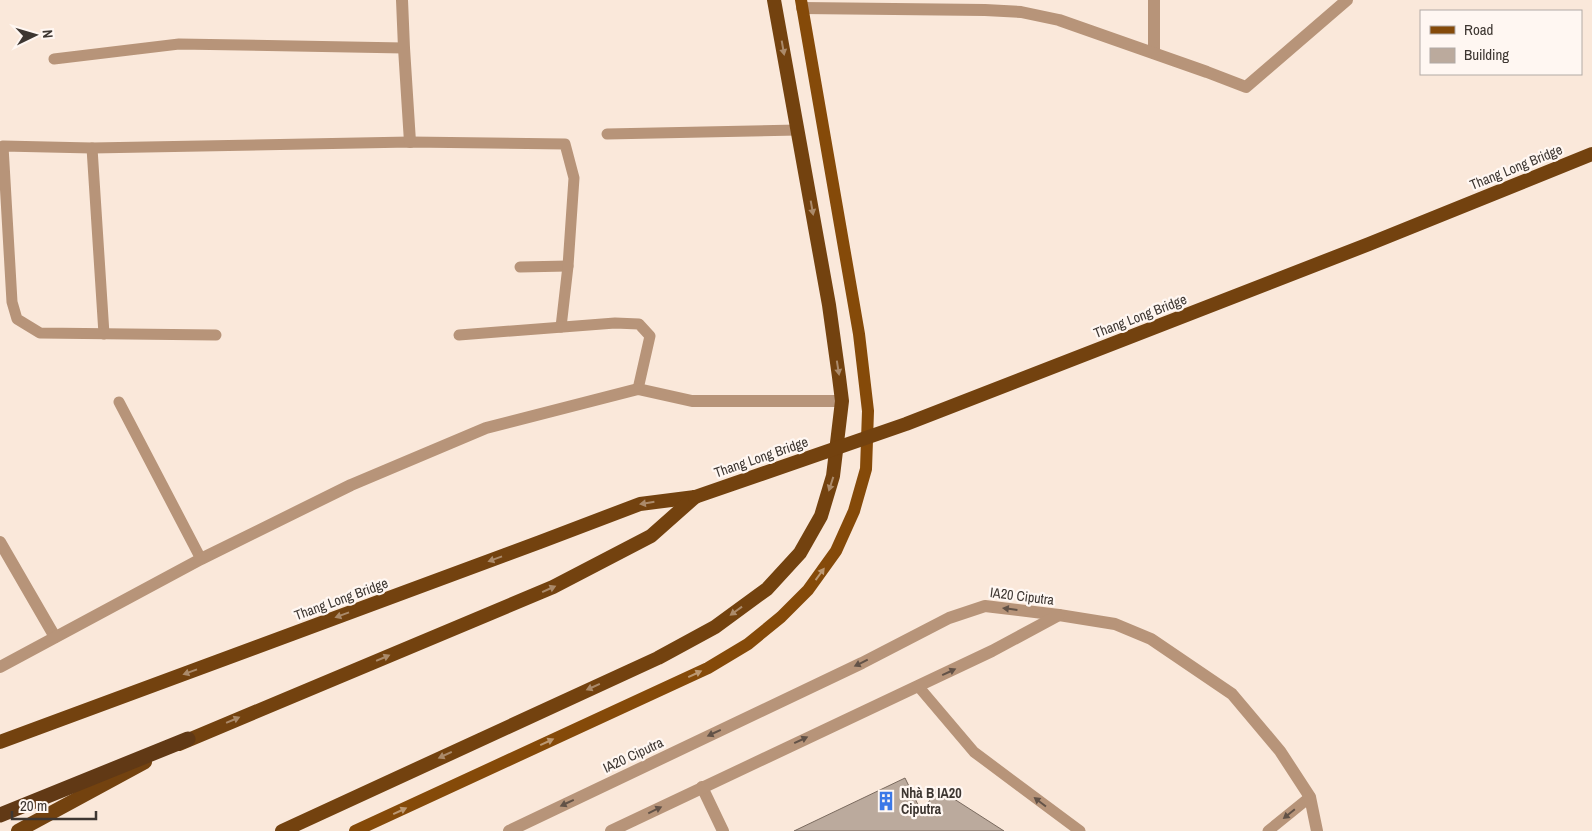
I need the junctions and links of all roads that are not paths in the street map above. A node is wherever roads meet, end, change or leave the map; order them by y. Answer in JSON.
{"nodes":[{"id":1,"x":402,"y":0,"type":"edge"},
{"id":2,"x":774,"y":0,"type":"edge"},
{"id":3,"x":1154,"y":0,"type":"edge"},
{"id":4,"x":1347,"y":0,"type":"edge"},
{"id":5,"x":801,"y":4,"type":"edge"},
{"id":6,"x":404,"y":48,"type":"junction"},
{"id":7,"x":1154,"y":53,"type":"junction"},
{"id":8,"x":54,"y":58,"type":"dead end"},
{"id":9,"x":798,"y":130,"type":"junction"},
{"id":10,"x":607,"y":134,"type":"dead end"},
{"id":11,"x":410,"y":142,"type":"junction"},
{"id":12,"x":92,"y":148,"type":"junction"},
{"id":13,"x":1592,"y":154,"type":"edge"},
{"id":14,"x":520,"y":266,"type":"dead end"},
{"id":15,"x":568,"y":266,"type":"junction"},
{"id":16,"x":561,"y":327,"type":"junction"},
{"id":17,"x":104,"y":334,"type":"junction"},
{"id":18,"x":216,"y":335,"type":"dead end"},
{"id":19,"x":459,"y":335,"type":"dead end"},
{"id":20,"x":638,"y":389,"type":"junction"},
{"id":21,"x":842,"y":401,"type":"junction"},
{"id":22,"x":119,"y":402,"type":"dead end"},
{"id":23,"x":695,"y":497,"type":"junction"},
{"id":24,"x":0,"y":542,"type":"edge"},
{"id":25,"x":201,"y":559,"type":"junction"},
{"id":26,"x":1059,"y":614,"type":"junction"},
{"id":27,"x":55,"y":637,"type":"junction"},
{"id":28,"x":0,"y":667,"type":"edge"},
{"id":29,"x":918,"y":686,"type":"junction"},
{"id":30,"x":188,"y":739,"type":"junction"},
{"id":31,"x":0,"y":742,"type":"edge"},
{"id":32,"x":702,"y":787,"type":"junction"},
{"id":33,"x":1310,"y":797,"type":"junction"},
{"id":34,"x":0,"y":815,"type":"edge"},
{"id":35,"x":18,"y":831,"type":"edge"},
{"id":36,"x":282,"y":831,"type":"edge"},
{"id":37,"x":355,"y":831,"type":"edge"},
{"id":38,"x":509,"y":831,"type":"edge"},
{"id":39,"x":611,"y":831,"type":"edge"},
{"id":40,"x":724,"y":831,"type":"edge"},
{"id":41,"x":1080,"y":831,"type":"edge"},
{"id":42,"x":1268,"y":831,"type":"edge"},
{"id":43,"x":1317,"y":831,"type":"edge"}],
"edges":[{"from":1,"to":6,"type":"street"},
{"from":2,"to":9,"type":"highway","one_way":true},
{"from":3,"to":7,"type":"street"},
{"from":4,"to":7,"type":"street"},
{"from":5,"to":7,"type":"street"},
{"from":37,"to":5,"type":"main road","one_way":true},
{"from":6,"to":8,"type":"lane"},
{"from":6,"to":11,"type":"street"},
{"from":9,"to":10,"type":"lane"},
{"from":9,"to":21,"type":"highway","one_way":true},
{"from":11,"to":12,"type":"lane"},
{"from":11,"to":15,"type":"lane"},
{"from":12,"to":17,"type":"lane"},
{"from":12,"to":17,"type":"lane"},
{"from":13,"to":23,"type":"highway","name":"Thang Long Bridge","bridge":true},
{"from":14,"to":15,"type":"lane"},
{"from":15,"to":16,"type":"lane"},
{"from":16,"to":19,"type":"lane"},
{"from":16,"to":20,"type":"lane"},
{"from":17,"to":18,"type":"lane"},
{"from":20,"to":21,"type":"street"},
{"from":20,"to":25,"type":"street"},
{"from":21,"to":36,"type":"highway","one_way":true},
{"from":22,"to":25,"type":"lane"},
{"from":30,"to":23,"type":"highway","name":"Thang Long Bridge","one_way":true},
{"from":23,"to":31,"type":"highway","name":"Thang Long Bridge","one_way":true},
{"from":24,"to":27,"type":"street"},
{"from":25,"to":27,"type":"street"},
{"from":29,"to":26,"type":"street","name":"IA20 Ciputra","one_way":true},
{"from":26,"to":33,"type":"street"},
{"from":26,"to":38,"type":"street","name":"IA20 Ciputra","one_way":true},
{"from":27,"to":28,"type":"street"},
{"from":32,"to":29,"type":"street","name":"IA20 Ciputra","one_way":true},
{"from":41,"to":29,"type":"lane","one_way":true},
{"from":30,"to":34,"type":"highway"},
{"from":30,"to":35,"type":"highway","name":"Thang Long Bridge"},
{"from":39,"to":32,"type":"street","name":"IA20 Ciputra","one_way":true},
{"from":32,"to":40,"type":"street"},
{"from":33,"to":42,"type":"lane","one_way":true},
{"from":33,"to":43,"type":"street"}]}
